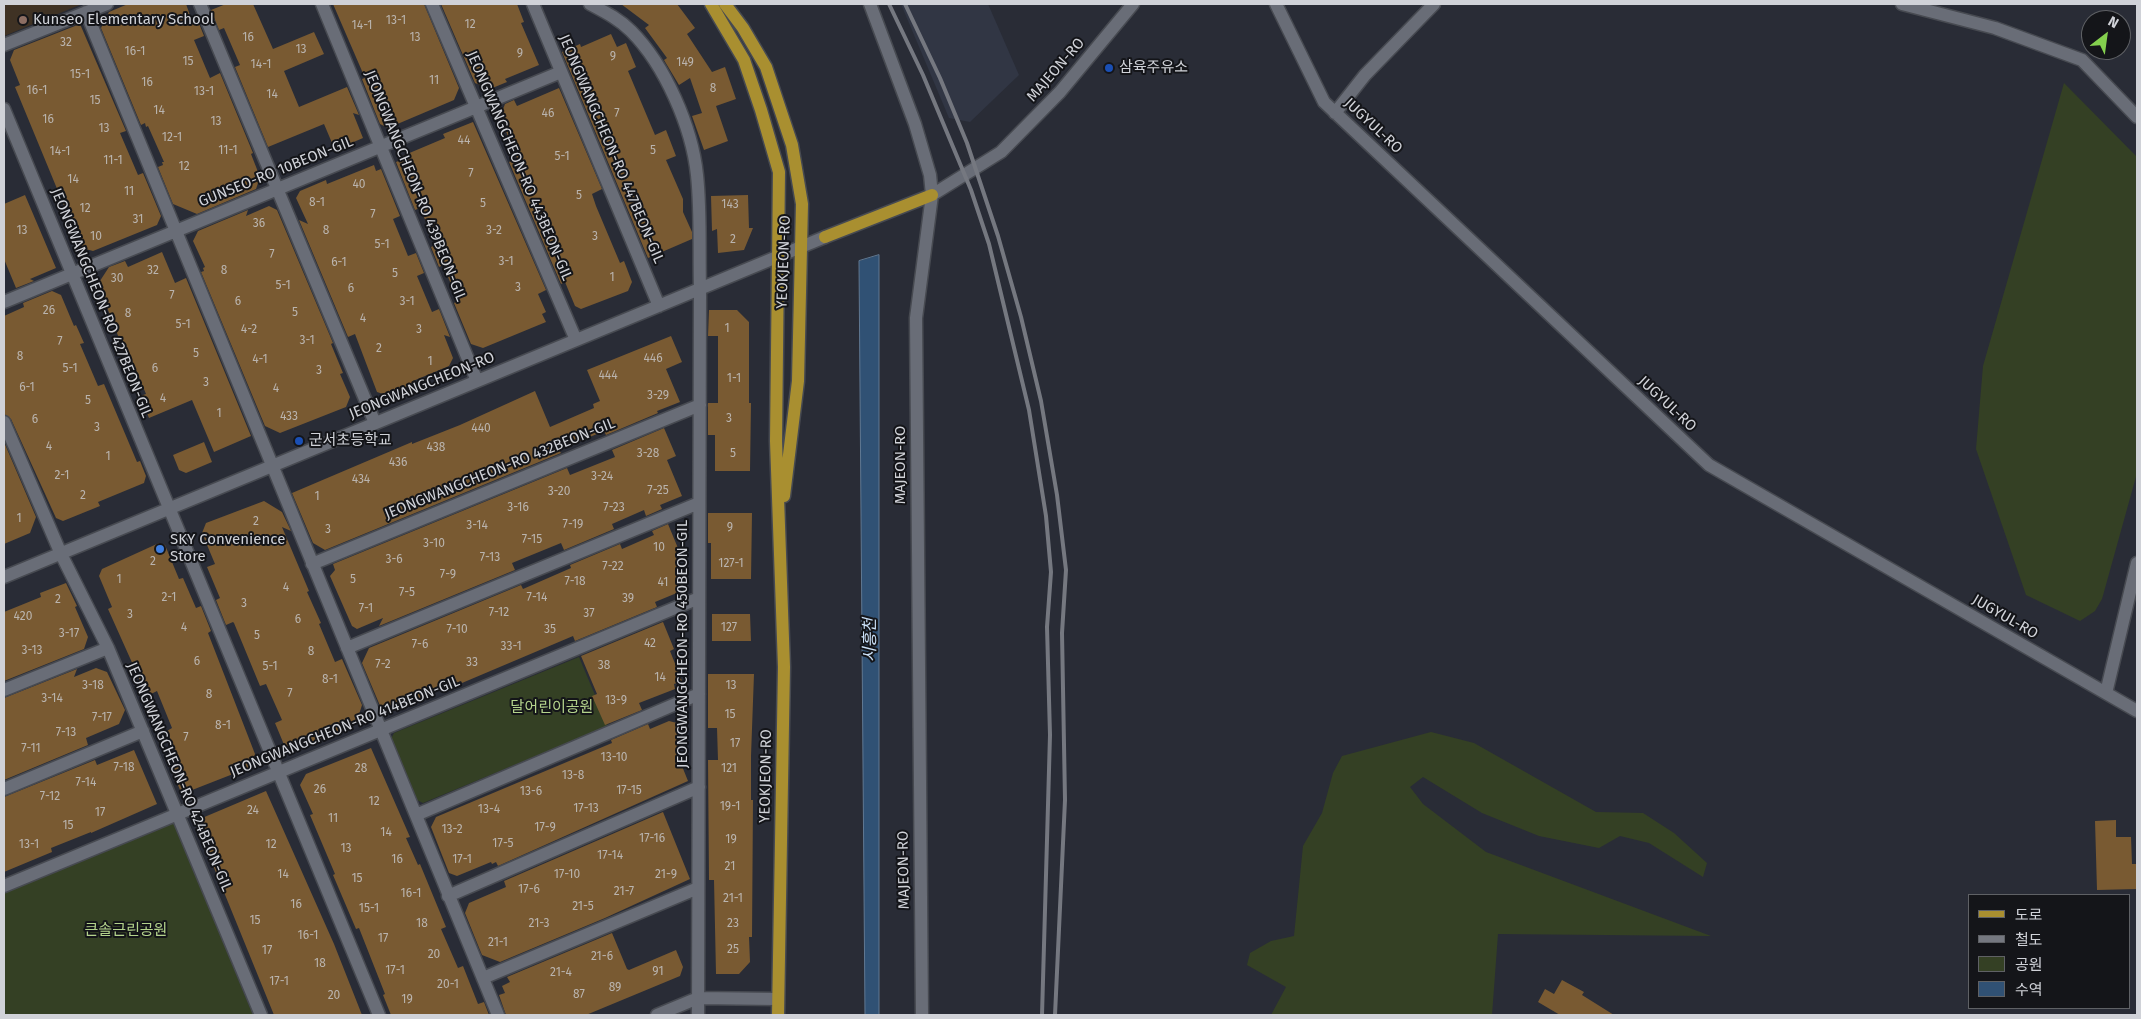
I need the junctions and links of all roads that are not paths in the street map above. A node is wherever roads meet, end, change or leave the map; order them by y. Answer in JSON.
{"nodes":[{"id":1,"x":107,"y":4,"type":"edge"},
{"id":2,"x":200,"y":4,"type":"edge"},
{"id":3,"x":322,"y":4,"type":"edge"},
{"id":4,"x":432,"y":4,"type":"edge"},
{"id":5,"x":533,"y":4,"type":"edge"},
{"id":6,"x":590,"y":4,"type":"edge"},
{"id":7,"x":711,"y":4,"type":"edge"},
{"id":8,"x":725,"y":4,"type":"edge"},
{"id":9,"x":870,"y":4,"type":"edge"},
{"id":10,"x":1132,"y":4,"type":"edge"},
{"id":11,"x":1276,"y":4,"type":"edge"},
{"id":12,"x":1434,"y":4,"type":"edge"},
{"id":13,"x":1902,"y":4,"type":"edge"},
{"id":14,"x":86,"y":12,"type":"junction"},
{"id":15,"x":4,"y":46,"type":"edge"},
{"id":16,"x":561,"y":72,"type":"junction"},
{"id":17,"x":476,"y":107,"type":"junction"},
{"id":18,"x":4,"y":109,"type":"edge"},
{"id":19,"x":1336,"y":113,"type":"junction"},
{"id":20,"x":2137,"y":116,"type":"edge"},
{"id":21,"x":381,"y":146,"type":"junction"},
{"id":22,"x":277,"y":189,"type":"junction"},
{"id":23,"x":932,"y":195,"type":"junction"},
{"id":24,"x":176,"y":230,"type":"junction"},
{"id":25,"x":825,"y":237,"type":"joint"},
{"id":26,"x":801,"y":247,"type":"junction"},
{"id":27,"x":778,"y":257,"type":"junction"},
{"id":28,"x":72,"y":273,"type":"junction"},
{"id":29,"x":700,"y":289,"type":"junction"},
{"id":30,"x":4,"y":302,"type":"edge"},
{"id":31,"x":659,"y":306,"type":"junction"},
{"id":32,"x":576,"y":340,"type":"junction"},
{"id":33,"x":477,"y":381,"type":"junction"},
{"id":34,"x":700,"y":405,"type":"junction"},
{"id":35,"x":376,"y":423,"type":"junction"},
{"id":36,"x":4,"y":426,"type":"edge"},
{"id":37,"x":272,"y":466,"type":"junction"},
{"id":38,"x":699,"y":503,"type":"junction"},
{"id":39,"x":169,"y":509,"type":"junction"},
{"id":40,"x":780,"y":538,"type":"junction"},
{"id":41,"x":61,"y":554,"type":"junction"},
{"id":42,"x":2137,"y":563,"type":"edge"},
{"id":43,"x":312,"y":564,"type":"junction"},
{"id":44,"x":4,"y":577,"type":"edge"},
{"id":45,"x":699,"y":598,"type":"junction"},
{"id":46,"x":108,"y":648,"type":"junction"},
{"id":47,"x":347,"y":648,"type":"junction"},
{"id":48,"x":4,"y":690,"type":"edge"},
{"id":49,"x":2106,"y":693,"type":"junction"},
{"id":50,"x":699,"y":694,"type":"junction"},
{"id":51,"x":2137,"y":711,"type":"edge"},
{"id":52,"x":381,"y":730,"type":"junction"},
{"id":53,"x":143,"y":732,"type":"junction"},
{"id":54,"x":278,"y":772,"type":"junction"},
{"id":55,"x":698,"y":787,"type":"junction"},
{"id":56,"x":4,"y":788,"type":"edge"},
{"id":57,"x":177,"y":814,"type":"junction"},
{"id":58,"x":416,"y":815,"type":"junction"},
{"id":59,"x":4,"y":886,"type":"edge"},
{"id":60,"x":698,"y":888,"type":"junction"},
{"id":61,"x":448,"y":896,"type":"junction"},
{"id":62,"x":483,"y":978,"type":"junction"},
{"id":63,"x":698,"y":998,"type":"junction"},
{"id":64,"x":777,"y":999,"type":"junction"},
{"id":65,"x":261,"y":1015,"type":"edge"},
{"id":66,"x":378,"y":1015,"type":"edge"},
{"id":67,"x":498,"y":1015,"type":"edge"},
{"id":68,"x":657,"y":1015,"type":"edge"},
{"id":69,"x":698,"y":1015,"type":"edge"},
{"id":70,"x":778,"y":1015,"type":"edge"},
{"id":71,"x":922,"y":1015,"type":"edge"}],
"edges":[{"from":1,"to":14,"type":"street"},
{"from":2,"to":22,"type":"street"},
{"from":3,"to":21,"type":"street","name":"JEONGWANGCHEON-RO 439BEON-GIL"},
{"from":4,"to":17,"type":"street","name":"JEONGWANGCHEON-RO 443BEON-GIL"},
{"from":5,"to":16,"type":"street","name":"JEONGWANGCHEON-RO 447BEON-GIL"},
{"from":6,"to":29,"type":"street","name":"JEONGWANGCHEON-RO 450BEON-GIL"},
{"from":7,"to":27,"type":"main road","name":"YEOKJEON-RO"},
{"from":8,"to":26,"type":"main road","name":"YEOKJEON-RO"},
{"from":9,"to":23,"type":"street"},
{"from":10,"to":23,"type":"street","name":"MAJEON-RO"},
{"from":11,"to":19,"type":"street","name":"JUGYUL-RO"},
{"from":12,"to":19,"type":"street"},
{"from":13,"to":20,"type":"street"},
{"from":14,"to":15,"type":"street"},
{"from":14,"to":24,"type":"street"},
{"from":16,"to":17,"type":"street","name":"GUNSEO-RO 10BEON-GIL"},
{"from":16,"to":31,"type":"street","name":"JEONGWANGCHEON-RO 447BEON-GIL"},
{"from":17,"to":21,"type":"street","name":"GUNSEO-RO 10BEON-GIL"},
{"from":17,"to":32,"type":"street","name":"JEONGWANGCHEON-RO 443BEON-GIL"},
{"from":18,"to":28,"type":"street","name":"JEONGWANGCHEON-RO 427BEON-GIL"},
{"from":19,"to":49,"type":"street","name":"JUGYUL-RO"},
{"from":21,"to":22,"type":"street","name":"GUNSEO-RO 10BEON-GIL"},
{"from":21,"to":33,"type":"street","name":"JEONGWANGCHEON-RO 439BEON-GIL"},
{"from":22,"to":24,"type":"street","name":"GUNSEO-RO 10BEON-GIL"},
{"from":22,"to":35,"type":"street"},
{"from":23,"to":25,"type":"main road"},
{"from":23,"to":71,"type":"street","name":"MAJEON-RO"},
{"from":24,"to":28,"type":"street","name":"GUNSEO-RO 10BEON-GIL"},
{"from":24,"to":37,"type":"street"},
{"from":25,"to":26,"type":"street","name":"JEONGWANGCHEON-RO"},
{"from":26,"to":27,"type":"street","name":"JEONGWANGCHEON-RO"},
{"from":26,"to":40,"type":"main road","name":"YEOKJEON-RO"},
{"from":27,"to":29,"type":"street","name":"JEONGWANGCHEON-RO"},
{"from":27,"to":40,"type":"main road","name":"YEOKJEON-RO"},
{"from":28,"to":30,"type":"street","name":"GUNSEO-RO 10BEON-GIL"},
{"from":28,"to":39,"type":"street","name":"JEONGWANGCHEON-RO 427BEON-GIL"},
{"from":29,"to":31,"type":"street","name":"JEONGWANGCHEON-RO"},
{"from":29,"to":34,"type":"street","name":"JEONGWANGCHEON-RO 450BEON-GIL"},
{"from":31,"to":32,"type":"street","name":"JEONGWANGCHEON-RO"},
{"from":32,"to":33,"type":"street","name":"JEONGWANGCHEON-RO"},
{"from":33,"to":35,"type":"street","name":"JEONGWANGCHEON-RO"},
{"from":34,"to":38,"type":"street","name":"JEONGWANGCHEON-RO 450BEON-GIL"},
{"from":34,"to":43,"type":"street","name":"JEONGWANGCHEON-RO 432BEON-GIL"},
{"from":35,"to":37,"type":"street","name":"JEONGWANGCHEON-RO"},
{"from":36,"to":41,"type":"street","name":"JEONGWANGCHEON-RO 424BEON-GIL"},
{"from":37,"to":39,"type":"street","name":"JEONGWANGCHEON-RO"},
{"from":37,"to":43,"type":"street"},
{"from":38,"to":45,"type":"street","name":"JEONGWANGCHEON-RO 450BEON-GIL"},
{"from":38,"to":47,"type":"street"},
{"from":39,"to":41,"type":"street","name":"JEONGWANGCHEON-RO"},
{"from":39,"to":54,"type":"street","name":"JEONGWANGCHEON-RO 427BEON-GIL"},
{"from":40,"to":64,"type":"main road","name":"YEOKJEON-RO"},
{"from":41,"to":44,"type":"street","name":"JEONGWANGCHEON-RO"},
{"from":41,"to":46,"type":"street","name":"JEONGWANGCHEON-RO 424BEON-GIL"},
{"from":42,"to":49,"type":"street"},
{"from":43,"to":47,"type":"street"},
{"from":45,"to":50,"type":"street","name":"JEONGWANGCHEON-RO 450BEON-GIL"},
{"from":45,"to":52,"type":"street","name":"JEONGWANGCHEON-RO 414BEON-GIL"},
{"from":46,"to":48,"type":"street"},
{"from":46,"to":53,"type":"street","name":"JEONGWANGCHEON-RO 424BEON-GIL"},
{"from":47,"to":52,"type":"street"},
{"from":49,"to":51,"type":"street","name":"JUGYUL-RO"},
{"from":50,"to":55,"type":"street","name":"JEONGWANGCHEON-RO 450BEON-GIL"},
{"from":50,"to":58,"type":"street"},
{"from":52,"to":54,"type":"street","name":"JEONGWANGCHEON-RO 414BEON-GIL"},
{"from":52,"to":58,"type":"street"},
{"from":53,"to":56,"type":"street"},
{"from":53,"to":57,"type":"street","name":"JEONGWANGCHEON-RO 424BEON-GIL"},
{"from":54,"to":57,"type":"street","name":"JEONGWANGCHEON-RO 414BEON-GIL"},
{"from":54,"to":66,"type":"street","name":"JEONGWANGCHEON-RO 427BEON-GIL"},
{"from":55,"to":60,"type":"street","name":"JEONGWANGCHEON-RO 450BEON-GIL"},
{"from":55,"to":61,"type":"street"},
{"from":57,"to":59,"type":"street","name":"JEONGWANGCHEON-RO 414BEON-GIL"},
{"from":57,"to":65,"type":"street","name":"JEONGWANGCHEON-RO 424BEON-GIL"},
{"from":58,"to":61,"type":"street"},
{"from":60,"to":62,"type":"street"},
{"from":60,"to":63,"type":"street","name":"JEONGWANGCHEON-RO 450BEON-GIL"},
{"from":61,"to":62,"type":"street"},
{"from":62,"to":67,"type":"street"},
{"from":63,"to":64,"type":"street"},
{"from":63,"to":68,"type":"street"},
{"from":63,"to":69,"type":"street","name":"JEONGWANGCHEON-RO 450BEON-GIL"},
{"from":64,"to":70,"type":"main road","name":"YEOKJEON-RO"}]}
